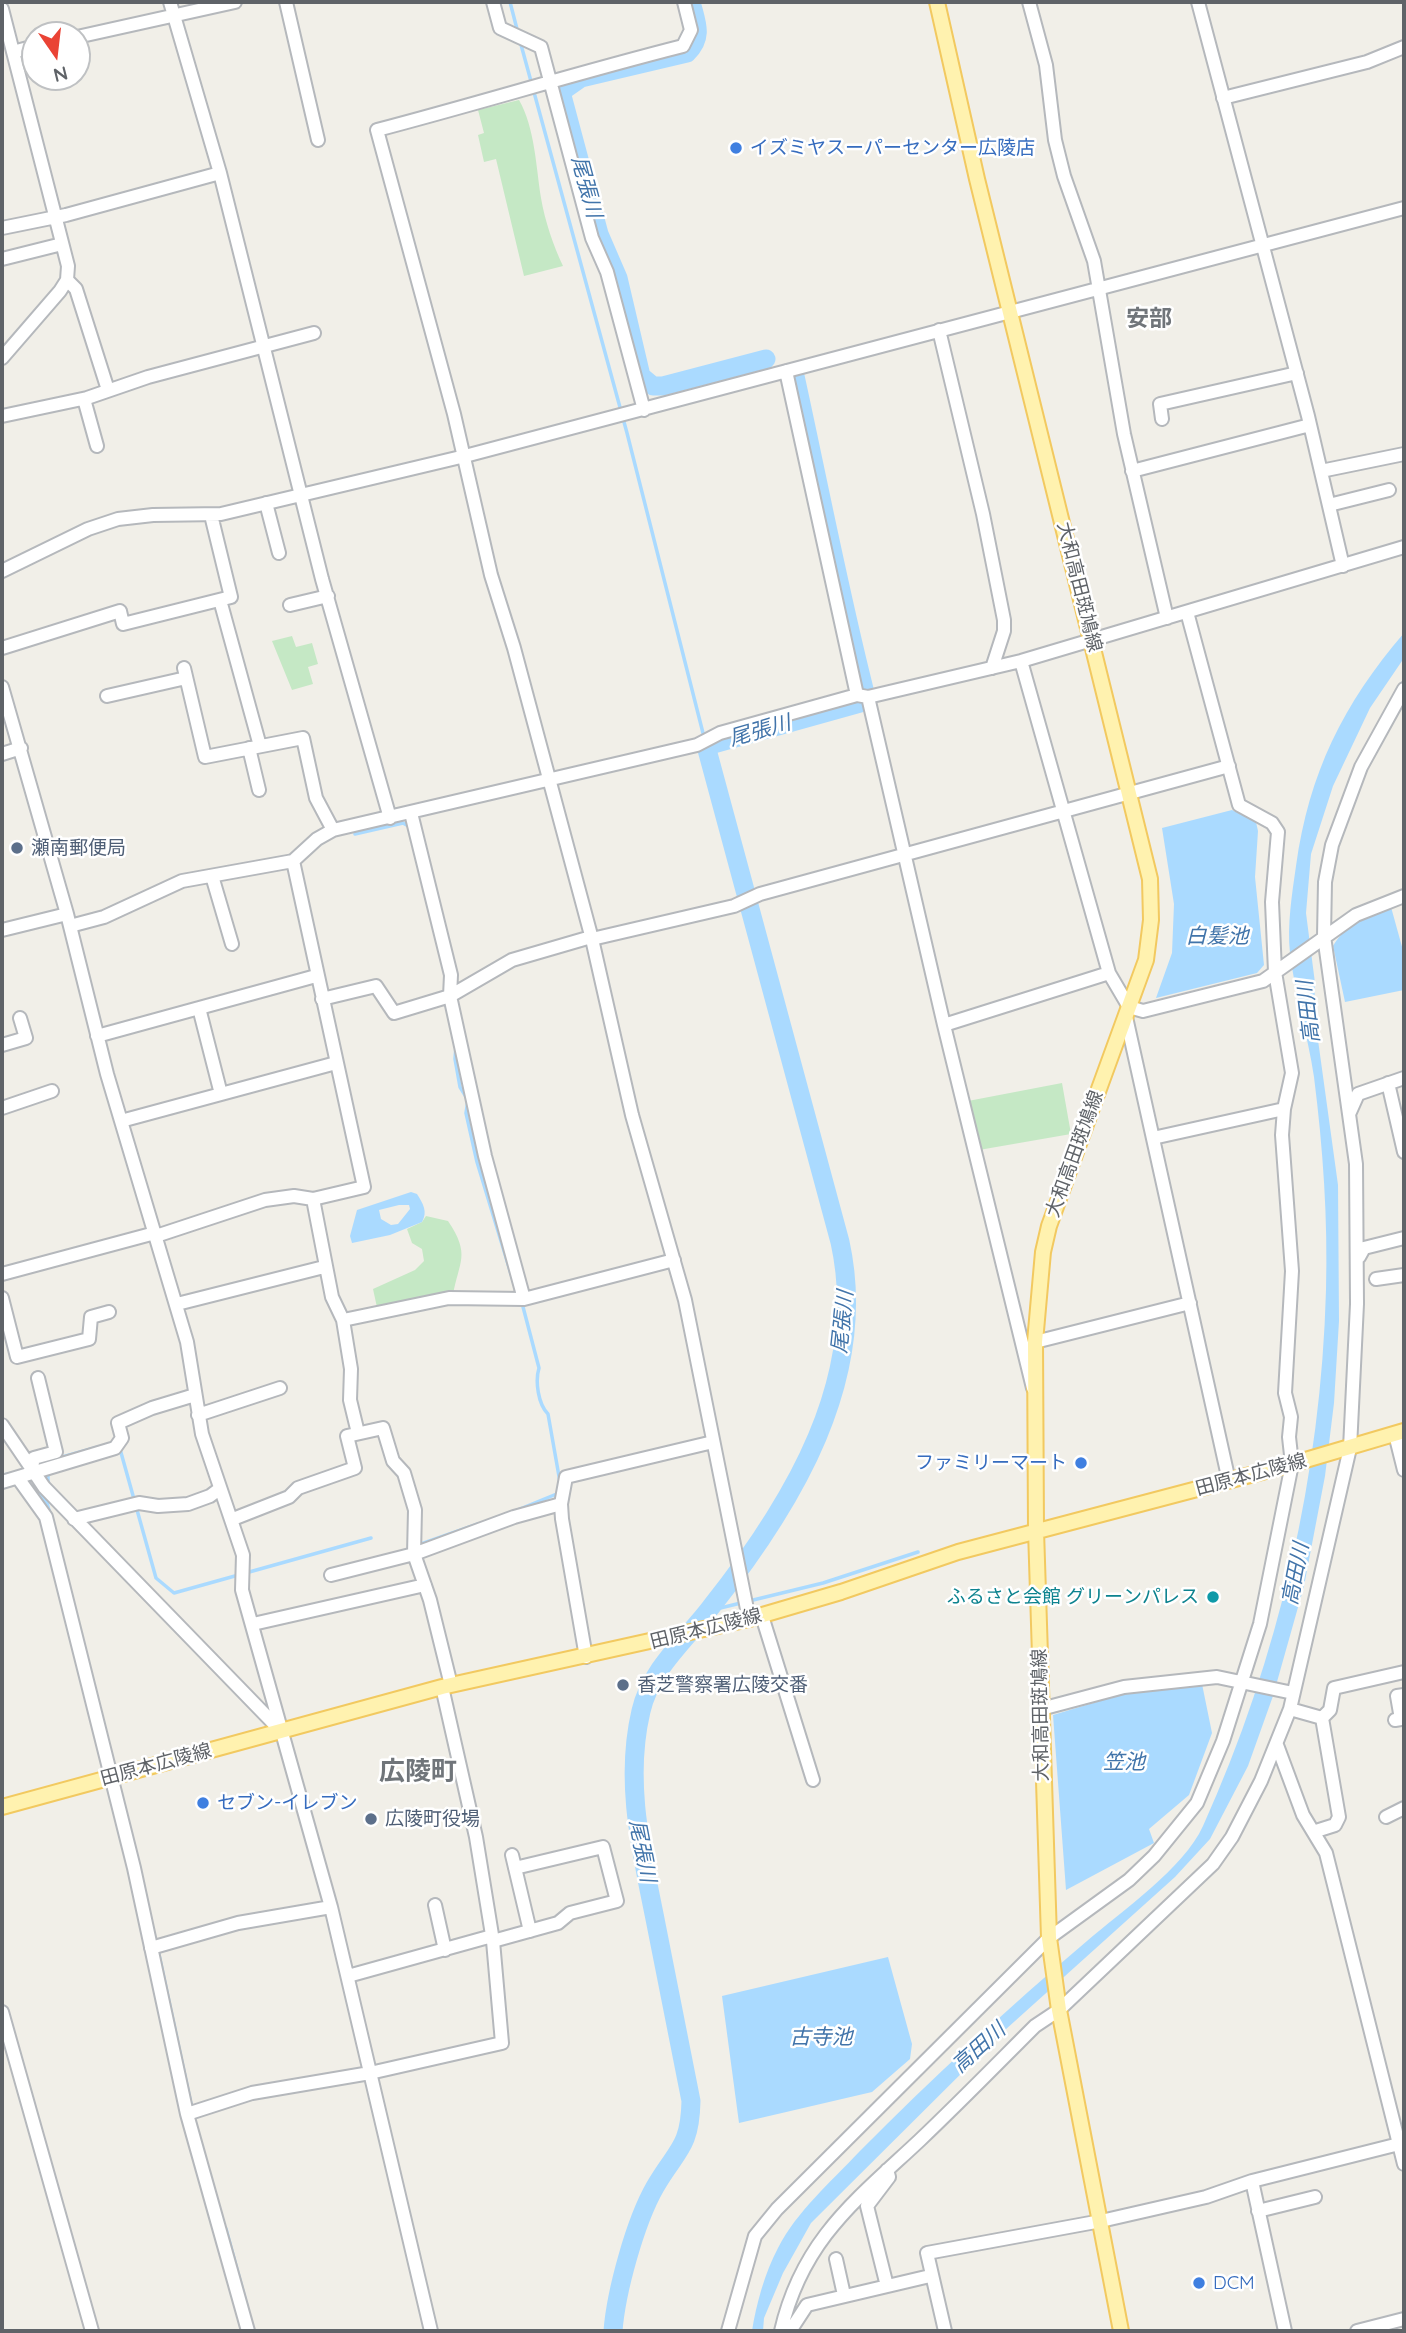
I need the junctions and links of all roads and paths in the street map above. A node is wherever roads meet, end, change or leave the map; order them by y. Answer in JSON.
{"nodes":[{"id":1,"x":170,"y":2,"type":"edge"},
{"id":2,"x":235,"y":2,"type":"edge"},
{"id":3,"x":286,"y":2,"type":"edge"},
{"id":4,"x":494,"y":2,"type":"edge"},
{"id":5,"x":684,"y":2,"type":"edge"},
{"id":6,"x":937,"y":2,"type":"edge"},
{"id":7,"x":1029,"y":2,"type":"edge"},
{"id":8,"x":1198,"y":2,"type":"edge"},
{"id":9,"x":2,"y":9,"type":"edge"},
{"id":10,"x":175,"y":17,"type":"junction"},
{"id":11,"x":91,"y":34,"type":"edge"},
{"id":12,"x":1404,"y":47,"type":"edge"},
{"id":13,"x":21,"y":50,"type":"edge"},
{"id":14,"x":13,"y":52,"type":"junction"},
{"id":15,"x":547,"y":80,"type":"junction"},
{"id":16,"x":1223,"y":98,"type":"junction"},
{"id":17,"x":318,"y":140,"type":"dead end"},
{"id":18,"x":220,"y":173,"type":"junction"},
{"id":19,"x":1404,"y":208,"type":"edge"},
{"id":20,"x":56,"y":216,"type":"junction"},
{"id":21,"x":2,"y":228,"type":"edge"},
{"id":22,"x":62,"y":244,"type":"junction"},
{"id":23,"x":1263,"y":246,"type":"junction"},
{"id":24,"x":2,"y":259,"type":"edge"},
{"id":25,"x":66,"y":280,"type":"junction"},
{"id":26,"x":1100,"y":289,"type":"junction"},
{"id":27,"x":1012,"y":312,"type":"junction"},
{"id":28,"x":939,"y":330,"type":"junction"},
{"id":29,"x":314,"y":333,"type":"dead end"},
{"id":30,"x":261,"y":346,"type":"junction"},
{"id":31,"x":2,"y":358,"type":"edge"},
{"id":32,"x":786,"y":372,"type":"junction"},
{"id":33,"x":1297,"y":373,"type":"junction"},
{"id":34,"x":108,"y":390,"type":"junction"},
{"id":35,"x":84,"y":399,"type":"junction"},
{"id":36,"x":638,"y":412,"type":"junction"},
{"id":37,"x":2,"y":416,"type":"edge"},
{"id":38,"x":1162,"y":419,"type":"dead end"},
{"id":39,"x":1310,"y":425,"type":"junction"},
{"id":40,"x":97,"y":446,"type":"dead end"},
{"id":41,"x":1404,"y":454,"type":"edge"},
{"id":42,"x":465,"y":456,"type":"junction"},
{"id":43,"x":1132,"y":471,"type":"junction"},
{"id":44,"x":1321,"y":471,"type":"junction"},
{"id":45,"x":1390,"y":489,"type":"dead end"},
{"id":46,"x":301,"y":495,"type":"junction"},
{"id":47,"x":266,"y":503,"type":"junction"},
{"id":48,"x":1329,"y":505,"type":"junction"},
{"id":49,"x":211,"y":515,"type":"junction"},
{"id":50,"x":1404,"y":548,"type":"edge"},
{"id":51,"x":279,"y":553,"type":"dead end"},
{"id":52,"x":1343,"y":566,"type":"junction"},
{"id":53,"x":2,"y":571,"type":"edge"},
{"id":54,"x":328,"y":596,"type":"junction"},
{"id":55,"x":220,"y":600,"type":"junction"},
{"id":56,"x":290,"y":606,"type":"dead end"},
{"id":57,"x":1187,"y":612,"type":"junction"},
{"id":58,"x":1167,"y":618,"type":"junction"},
{"id":59,"x":1092,"y":640,"type":"junction"},
{"id":60,"x":2,"y":648,"type":"edge"},
{"id":61,"x":1021,"y":661,"type":"junction"},
{"id":62,"x":992,"y":668,"type":"junction"},
{"id":63,"x":2,"y":687,"type":"edge"},
{"id":64,"x":1404,"y":689,"type":"edge"},
{"id":65,"x":862,"y":695,"type":"junction"},
{"id":66,"x":107,"y":696,"type":"dead end"},
{"id":67,"x":255,"y":747,"type":"junction"},
{"id":68,"x":21,"y":748,"type":"junction"},
{"id":69,"x":2,"y":754,"type":"edge"},
{"id":70,"x":1229,"y":766,"type":"junction"},
{"id":71,"x":547,"y":781,"type":"junction"},
{"id":72,"x":259,"y":790,"type":"dead end"},
{"id":73,"x":1130,"y":794,"type":"junction"},
{"id":74,"x":1064,"y":812,"type":"junction"},
{"id":75,"x":411,"y":813,"type":"junction"},
{"id":76,"x":390,"y":818,"type":"junction"},
{"id":77,"x":333,"y":830,"type":"junction"},
{"id":78,"x":904,"y":855,"type":"junction"},
{"id":79,"x":293,"y":861,"type":"junction"},
{"id":80,"x":212,"y":876,"type":"junction"},
{"id":81,"x":1404,"y":896,"type":"edge"},
{"id":82,"x":69,"y":920,"type":"junction"},
{"id":83,"x":2,"y":930,"type":"edge"},
{"id":84,"x":591,"y":938,"type":"junction"},
{"id":85,"x":1320,"y":939,"type":"junction"},
{"id":86,"x":232,"y":944,"type":"dead end"},
{"id":87,"x":1278,"y":970,"type":"junction"},
{"id":88,"x":1109,"y":973,"type":"junction"},
{"id":89,"x":316,"y":976,"type":"junction"},
{"id":90,"x":450,"y":996,"type":"junction"},
{"id":91,"x":322,"y":999,"type":"junction"},
{"id":92,"x":199,"y":1008,"type":"junction"},
{"id":93,"x":1128,"y":1012,"type":"junction"},
{"id":94,"x":20,"y":1018,"type":"dead end"},
{"id":95,"x":944,"y":1025,"type":"junction"},
{"id":96,"x":97,"y":1036,"type":"junction"},
{"id":97,"x":2,"y":1045,"type":"edge"},
{"id":98,"x":336,"y":1063,"type":"junction"},
{"id":99,"x":1404,"y":1079,"type":"edge"},
{"id":100,"x":1388,"y":1083,"type":"junction"},
{"id":101,"x":52,"y":1091,"type":"dead end"},
{"id":102,"x":221,"y":1094,"type":"junction"},
{"id":103,"x":2,"y":1108,"type":"edge"},
{"id":104,"x":1284,"y":1109,"type":"junction"},
{"id":105,"x":1350,"y":1112,"type":"junction"},
{"id":106,"x":121,"y":1121,"type":"junction"},
{"id":107,"x":1153,"y":1138,"type":"junction"},
{"id":108,"x":1404,"y":1152,"type":"edge"},
{"id":109,"x":313,"y":1199,"type":"junction"},
{"id":110,"x":155,"y":1235,"type":"junction"},
{"id":111,"x":1404,"y":1238,"type":"edge"},
{"id":112,"x":1359,"y":1257,"type":"junction"},
{"id":113,"x":674,"y":1260,"type":"junction"},
{"id":114,"x":324,"y":1267,"type":"junction"},
{"id":115,"x":2,"y":1274,"type":"edge"},
{"id":116,"x":1404,"y":1275,"type":"edge"},
{"id":117,"x":1376,"y":1279,"type":"dead end"},
{"id":118,"x":2,"y":1298,"type":"edge"},
{"id":119,"x":517,"y":1299,"type":"junction"},
{"id":120,"x":1190,"y":1303,"type":"junction"},
{"id":121,"x":177,"y":1304,"type":"junction"},
{"id":122,"x":109,"y":1312,"type":"dead end"},
{"id":123,"x":348,"y":1320,"type":"dead end"},
{"id":124,"x":1035,"y":1342,"type":"junction"},
{"id":125,"x":38,"y":1378,"type":"dead end"},
{"id":126,"x":280,"y":1388,"type":"dead end"},
{"id":127,"x":195,"y":1395,"type":"junction"},
{"id":128,"x":1036,"y":1398,"type":"junction"},
{"id":129,"x":198,"y":1415,"type":"junction"},
{"id":130,"x":2,"y":1425,"type":"edge"},
{"id":131,"x":358,"y":1433,"type":"junction"},
{"id":132,"x":1400,"y":1433,"type":"edge"},
{"id":133,"x":713,"y":1442,"type":"junction"},
{"id":134,"x":1347,"y":1449,"type":"junction"},
{"id":135,"x":1295,"y":1464,"type":"junction"},
{"id":136,"x":1404,"y":1470,"type":"edge"},
{"id":137,"x":25,"y":1474,"type":"junction"},
{"id":138,"x":1228,"y":1481,"type":"junction"},
{"id":139,"x":2,"y":1482,"type":"edge"},
{"id":140,"x":218,"y":1490,"type":"junction"},
{"id":141,"x":561,"y":1504,"type":"junction"},
{"id":142,"x":233,"y":1518,"type":"junction"},
{"id":143,"x":74,"y":1519,"type":"junction"},
{"id":144,"x":1036,"y":1530,"type":"junction"},
{"id":145,"x":414,"y":1554,"type":"junction"},
{"id":146,"x":331,"y":1575,"type":"dead end"},
{"id":147,"x":425,"y":1585,"type":"junction"},
{"id":148,"x":749,"y":1606,"type":"junction"},
{"id":149,"x":253,"y":1624,"type":"junction"},
{"id":150,"x":586,"y":1657,"type":"junction"},
{"id":151,"x":1404,"y":1672,"type":"edge"},
{"id":152,"x":1245,"y":1682,"type":"junction"},
{"id":153,"x":447,"y":1686,"type":"junction"},
{"id":154,"x":1288,"y":1692,"type":"junction"},
{"id":155,"x":1404,"y":1695,"type":"edge"},
{"id":156,"x":1041,"y":1709,"type":"junction"},
{"id":157,"x":1290,"y":1709,"type":"junction"},
{"id":158,"x":1322,"y":1718,"type":"junction"},
{"id":159,"x":1395,"y":1720,"type":"dead end"},
{"id":160,"x":281,"y":1731,"type":"junction"},
{"id":161,"x":1277,"y":1745,"type":"junction"},
{"id":162,"x":111,"y":1777,"type":"junction"},
{"id":163,"x":813,"y":1780,"type":"dead end"},
{"id":164,"x":2,"y":1807,"type":"edge"},
{"id":165,"x":1404,"y":1808,"type":"edge"},
{"id":166,"x":1385,"y":1817,"type":"dead end"},
{"id":167,"x":1315,"y":1831,"type":"junction"},
{"id":168,"x":435,"y":1905,"type":"dead end"},
{"id":169,"x":331,"y":1907,"type":"junction"},
{"id":170,"x":530,"y":1931,"type":"junction"},
{"id":171,"x":492,"y":1938,"type":"junction"},
{"id":172,"x":1049,"y":1943,"type":"junction"},
{"id":173,"x":155,"y":1947,"type":"junction"},
{"id":174,"x":445,"y":1950,"type":"junction"},
{"id":175,"x":348,"y":1976,"type":"junction"},
{"id":176,"x":1058,"y":2007,"type":"junction"},
{"id":177,"x":2,"y":2012,"type":"edge"},
{"id":178,"x":370,"y":2073,"type":"junction"},
{"id":179,"x":192,"y":2113,"type":"junction"},
{"id":180,"x":1399,"y":2144,"type":"junction"},
{"id":181,"x":1404,"y":2164,"type":"edge"},
{"id":182,"x":887,"y":2169,"type":"junction"},
{"id":183,"x":1252,"y":2181,"type":"junction"},
{"id":184,"x":1315,"y":2197,"type":"dead end"},
{"id":185,"x":1258,"y":2211,"type":"junction"},
{"id":186,"x":1101,"y":2221,"type":"junction"},
{"id":187,"x":836,"y":2259,"type":"dead end"},
{"id":188,"x":930,"y":2276,"type":"junction"},
{"id":189,"x":887,"y":2286,"type":"junction"},
{"id":190,"x":844,"y":2295,"type":"junction"},
{"id":191,"x":1404,"y":2319,"type":"edge"},
{"id":192,"x":92,"y":2331,"type":"edge"},
{"id":193,"x":247,"y":2331,"type":"edge"},
{"id":194,"x":431,"y":2331,"type":"edge"},
{"id":195,"x":728,"y":2331,"type":"edge"},
{"id":196,"x":789,"y":2331,"type":"edge"},
{"id":197,"x":944,"y":2331,"type":"edge"},
{"id":198,"x":1121,"y":2331,"type":"edge"},
{"id":199,"x":1285,"y":2331,"type":"edge"},
{"id":200,"x":1357,"y":2331,"type":"edge"}],
"edges":[{"from":1,"to":10,"type":"street"},
{"from":2,"to":10,"type":"street"},
{"from":3,"to":17,"type":"street"},
{"from":4,"to":15,"type":"street"},
{"from":5,"to":15,"type":"street"},
{"from":6,"to":27,"type":"main road","name":"大和高田斑鳩線"},
{"from":7,"to":26,"type":"street"},
{"from":8,"to":16,"type":"street"},
{"from":9,"to":14,"type":"street"},
{"from":10,"to":11,"type":"street"},
{"from":10,"to":18,"type":"street"},
{"from":12,"to":16,"type":"street"},
{"from":13,"to":14,"type":"street"},
{"from":14,"to":20,"type":"street"},
{"from":15,"to":36,"type":"street"},
{"from":15,"to":42,"type":"street"},
{"from":16,"to":23,"type":"street"},
{"from":18,"to":20,"type":"street"},
{"from":18,"to":30,"type":"street"},
{"from":19,"to":23,"type":"street"},
{"from":20,"to":21,"type":"street"},
{"from":20,"to":22,"type":"street"},
{"from":22,"to":24,"type":"street"},
{"from":22,"to":25,"type":"street"},
{"from":23,"to":26,"type":"street"},
{"from":23,"to":33,"type":"street"},
{"from":25,"to":31,"type":"street"},
{"from":25,"to":34,"type":"street"},
{"from":26,"to":27,"type":"street"},
{"from":26,"to":43,"type":"street"},
{"from":27,"to":28,"type":"street"},
{"from":27,"to":59,"type":"main road","name":"大和高田斑鳩線"},
{"from":28,"to":32,"type":"street"},
{"from":28,"to":62,"type":"street"},
{"from":29,"to":30,"type":"street"},
{"from":30,"to":34,"type":"street"},
{"from":30,"to":46,"type":"street"},
{"from":32,"to":36,"type":"street"},
{"from":32,"to":65,"type":"street"},
{"from":33,"to":38,"type":"street"},
{"from":33,"to":39,"type":"street"},
{"from":34,"to":35,"type":"street"},
{"from":35,"to":37,"type":"street"},
{"from":35,"to":40,"type":"street"},
{"from":36,"to":42,"type":"street"},
{"from":39,"to":43,"type":"street"},
{"from":39,"to":44,"type":"street"},
{"from":41,"to":44,"type":"street"},
{"from":42,"to":46,"type":"street"},
{"from":42,"to":71,"type":"street"},
{"from":43,"to":58,"type":"street"},
{"from":44,"to":48,"type":"street"},
{"from":45,"to":48,"type":"street"},
{"from":46,"to":47,"type":"street"},
{"from":46,"to":54,"type":"street"},
{"from":47,"to":49,"type":"street"},
{"from":47,"to":51,"type":"street"},
{"from":48,"to":52,"type":"street"},
{"from":49,"to":53,"type":"street"},
{"from":49,"to":55,"type":"street"},
{"from":50,"to":52,"type":"street"},
{"from":52,"to":57,"type":"street"},
{"from":54,"to":56,"type":"street"},
{"from":54,"to":76,"type":"street"},
{"from":55,"to":60,"type":"street"},
{"from":55,"to":67,"type":"street"},
{"from":57,"to":58,"type":"street"},
{"from":57,"to":70,"type":"street"},
{"from":58,"to":59,"type":"street"},
{"from":59,"to":61,"type":"street"},
{"from":59,"to":73,"type":"main road","name":"大和高田斑鳩線"},
{"from":61,"to":62,"type":"street"},
{"from":61,"to":74,"type":"street"},
{"from":62,"to":65,"type":"street"},
{"from":63,"to":68,"type":"street"},
{"from":64,"to":85,"type":"street"},
{"from":65,"to":71,"type":"street"},
{"from":65,"to":78,"type":"street"},
{"from":66,"to":67,"type":"street"},
{"from":67,"to":72,"type":"street"},
{"from":67,"to":77,"type":"street"},
{"from":68,"to":69,"type":"street"},
{"from":68,"to":82,"type":"street"},
{"from":70,"to":73,"type":"street"},
{"from":70,"to":87,"type":"street"},
{"from":71,"to":75,"type":"street"},
{"from":71,"to":84,"type":"street"},
{"from":73,"to":74,"type":"street"},
{"from":73,"to":93,"type":"main road","name":"大和高田斑鳩線"},
{"from":74,"to":78,"type":"street"},
{"from":74,"to":88,"type":"street"},
{"from":75,"to":76,"type":"street"},
{"from":75,"to":90,"type":"street"},
{"from":76,"to":77,"type":"street"},
{"from":77,"to":79,"type":"street"},
{"from":78,"to":84,"type":"street"},
{"from":78,"to":95,"type":"street"},
{"from":79,"to":80,"type":"street"},
{"from":79,"to":89,"type":"street"},
{"from":80,"to":82,"type":"street"},
{"from":80,"to":86,"type":"street"},
{"from":81,"to":85,"type":"street"},
{"from":82,"to":83,"type":"street"},
{"from":82,"to":96,"type":"street"},
{"from":84,"to":90,"type":"street"},
{"from":84,"to":113,"type":"street"},
{"from":85,"to":87,"type":"street"},
{"from":85,"to":105,"type":"street"},
{"from":87,"to":93,"type":"street"},
{"from":87,"to":104,"type":"street"},
{"from":88,"to":93,"type":"street"},
{"from":88,"to":95,"type":"street"},
{"from":89,"to":91,"type":"street"},
{"from":89,"to":92,"type":"street"},
{"from":90,"to":91,"type":"street"},
{"from":90,"to":119,"type":"street"},
{"from":91,"to":98,"type":"street"},
{"from":92,"to":96,"type":"street"},
{"from":92,"to":102,"type":"street"},
{"from":93,"to":107,"type":"street"},
{"from":93,"to":124,"type":"main road","name":"大和高田斑鳩線"},
{"from":94,"to":97,"type":"street"},
{"from":95,"to":128,"type":"street"},
{"from":96,"to":106,"type":"street"},
{"from":98,"to":102,"type":"street"},
{"from":98,"to":109,"type":"street"},
{"from":99,"to":100,"type":"street"},
{"from":100,"to":105,"type":"street"},
{"from":100,"to":108,"type":"street"},
{"from":101,"to":103,"type":"street"},
{"from":102,"to":106,"type":"street"},
{"from":104,"to":107,"type":"street"},
{"from":104,"to":135,"type":"street"},
{"from":105,"to":112,"type":"street"},
{"from":106,"to":110,"type":"street"},
{"from":107,"to":120,"type":"street"},
{"from":109,"to":110,"type":"street"},
{"from":109,"to":114,"type":"street"},
{"from":110,"to":115,"type":"street"},
{"from":110,"to":121,"type":"street"},
{"from":111,"to":112,"type":"street"},
{"from":112,"to":134,"type":"street"},
{"from":113,"to":119,"type":"street"},
{"from":113,"to":133,"type":"street"},
{"from":114,"to":121,"type":"street"},
{"from":114,"to":131,"type":"street"},
{"from":116,"to":117,"type":"street"},
{"from":118,"to":122,"type":"street"},
{"from":119,"to":123,"type":"street"},
{"from":120,"to":124,"type":"street"},
{"from":120,"to":138,"type":"street"},
{"from":121,"to":127,"type":"street"},
{"from":124,"to":128,"type":"main road","name":"大和高田斑鳩線"},
{"from":125,"to":137,"type":"street"},
{"from":126,"to":129,"type":"street"},
{"from":127,"to":129,"type":"street"},
{"from":127,"to":137,"type":"street"},
{"from":128,"to":144,"type":"main road","name":"大和高田斑鳩線"},
{"from":129,"to":140,"type":"street"},
{"from":130,"to":137,"type":"street"},
{"from":131,"to":142,"type":"street"},
{"from":131,"to":145,"type":"street"},
{"from":132,"to":134,"type":"main road","name":"田原本広陵線"},
{"from":132,"to":136,"type":"street"},
{"from":133,"to":141,"type":"street"},
{"from":133,"to":148,"type":"street"},
{"from":134,"to":135,"type":"main road","name":"田原本広陵線"},
{"from":134,"to":154,"type":"street"},
{"from":135,"to":138,"type":"main road","name":"田原本広陵線"},
{"from":135,"to":152,"type":"street"},
{"from":137,"to":139,"type":"street"},
{"from":137,"to":143,"type":"street"},
{"from":137,"to":162,"type":"street"},
{"from":138,"to":144,"type":"main road","name":"田原本広陵線"},
{"from":140,"to":142,"type":"street"},
{"from":140,"to":143,"type":"street"},
{"from":141,"to":145,"type":"street"},
{"from":141,"to":150,"type":"street"},
{"from":142,"to":149,"type":"street"},
{"from":143,"to":160,"type":"street"},
{"from":144,"to":148,"type":"main road","name":"田原本広陵線"},
{"from":144,"to":156,"type":"main road","name":"大和高田斑鳩線"},
{"from":145,"to":146,"type":"street"},
{"from":145,"to":147,"type":"street"},
{"from":147,"to":149,"type":"street"},
{"from":147,"to":153,"type":"street"},
{"from":148,"to":150,"type":"main road","name":"田原本広陵線"},
{"from":148,"to":163,"type":"street"},
{"from":149,"to":160,"type":"street"},
{"from":150,"to":153,"type":"main road","name":"田原本広陵線"},
{"from":151,"to":158,"type":"street"},
{"from":152,"to":154,"type":"street"},
{"from":152,"to":156,"type":"street"},
{"from":152,"to":172,"type":"street"},
{"from":153,"to":160,"type":"main road","name":"田原本広陵線"},
{"from":153,"to":171,"type":"street"},
{"from":154,"to":157,"type":"street"},
{"from":155,"to":159,"type":"street"},
{"from":156,"to":172,"type":"main road","name":"大和高田斑鳩線"},
{"from":157,"to":158,"type":"street"},
{"from":157,"to":161,"type":"street"},
{"from":158,"to":167,"type":"street"},
{"from":160,"to":162,"type":"main road","name":"田原本広陵線"},
{"from":160,"to":169,"type":"street"},
{"from":161,"to":167,"type":"street"},
{"from":161,"to":176,"type":"street"},
{"from":162,"to":164,"type":"main road","name":"田原本広陵線"},
{"from":162,"to":173,"type":"street"},
{"from":165,"to":166,"type":"street"},
{"from":167,"to":180,"type":"street"},
{"from":168,"to":174,"type":"street"},
{"from":169,"to":173,"type":"street"},
{"from":169,"to":175,"type":"street"},
{"from":170,"to":170,"type":"street"},
{"from":170,"to":171,"type":"street"},
{"from":171,"to":174,"type":"street"},
{"from":171,"to":178,"type":"street"},
{"from":172,"to":176,"type":"main road","name":"大和高田斑鳩線"},
{"from":172,"to":195,"type":"street"},
{"from":173,"to":179,"type":"street"},
{"from":174,"to":175,"type":"street"},
{"from":175,"to":178,"type":"street"},
{"from":176,"to":182,"type":"street"},
{"from":176,"to":186,"type":"main road","name":"大和高田斑鳩線"},
{"from":177,"to":192,"type":"street"},
{"from":178,"to":179,"type":"street"},
{"from":178,"to":194,"type":"street"},
{"from":179,"to":193,"type":"street"},
{"from":180,"to":181,"type":"street"},
{"from":180,"to":183,"type":"street"},
{"from":182,"to":189,"type":"street"},
{"from":182,"to":196,"type":"street"},
{"from":183,"to":185,"type":"street"},
{"from":183,"to":186,"type":"street"},
{"from":184,"to":185,"type":"street"},
{"from":185,"to":199,"type":"street"},
{"from":186,"to":188,"type":"street"},
{"from":186,"to":198,"type":"main road","name":"大和高田斑鳩線"},
{"from":187,"to":190,"type":"street"},
{"from":188,"to":189,"type":"street"},
{"from":188,"to":197,"type":"street"},
{"from":189,"to":190,"type":"street"},
{"from":190,"to":196,"type":"street"},
{"from":191,"to":200,"type":"street"}]}
